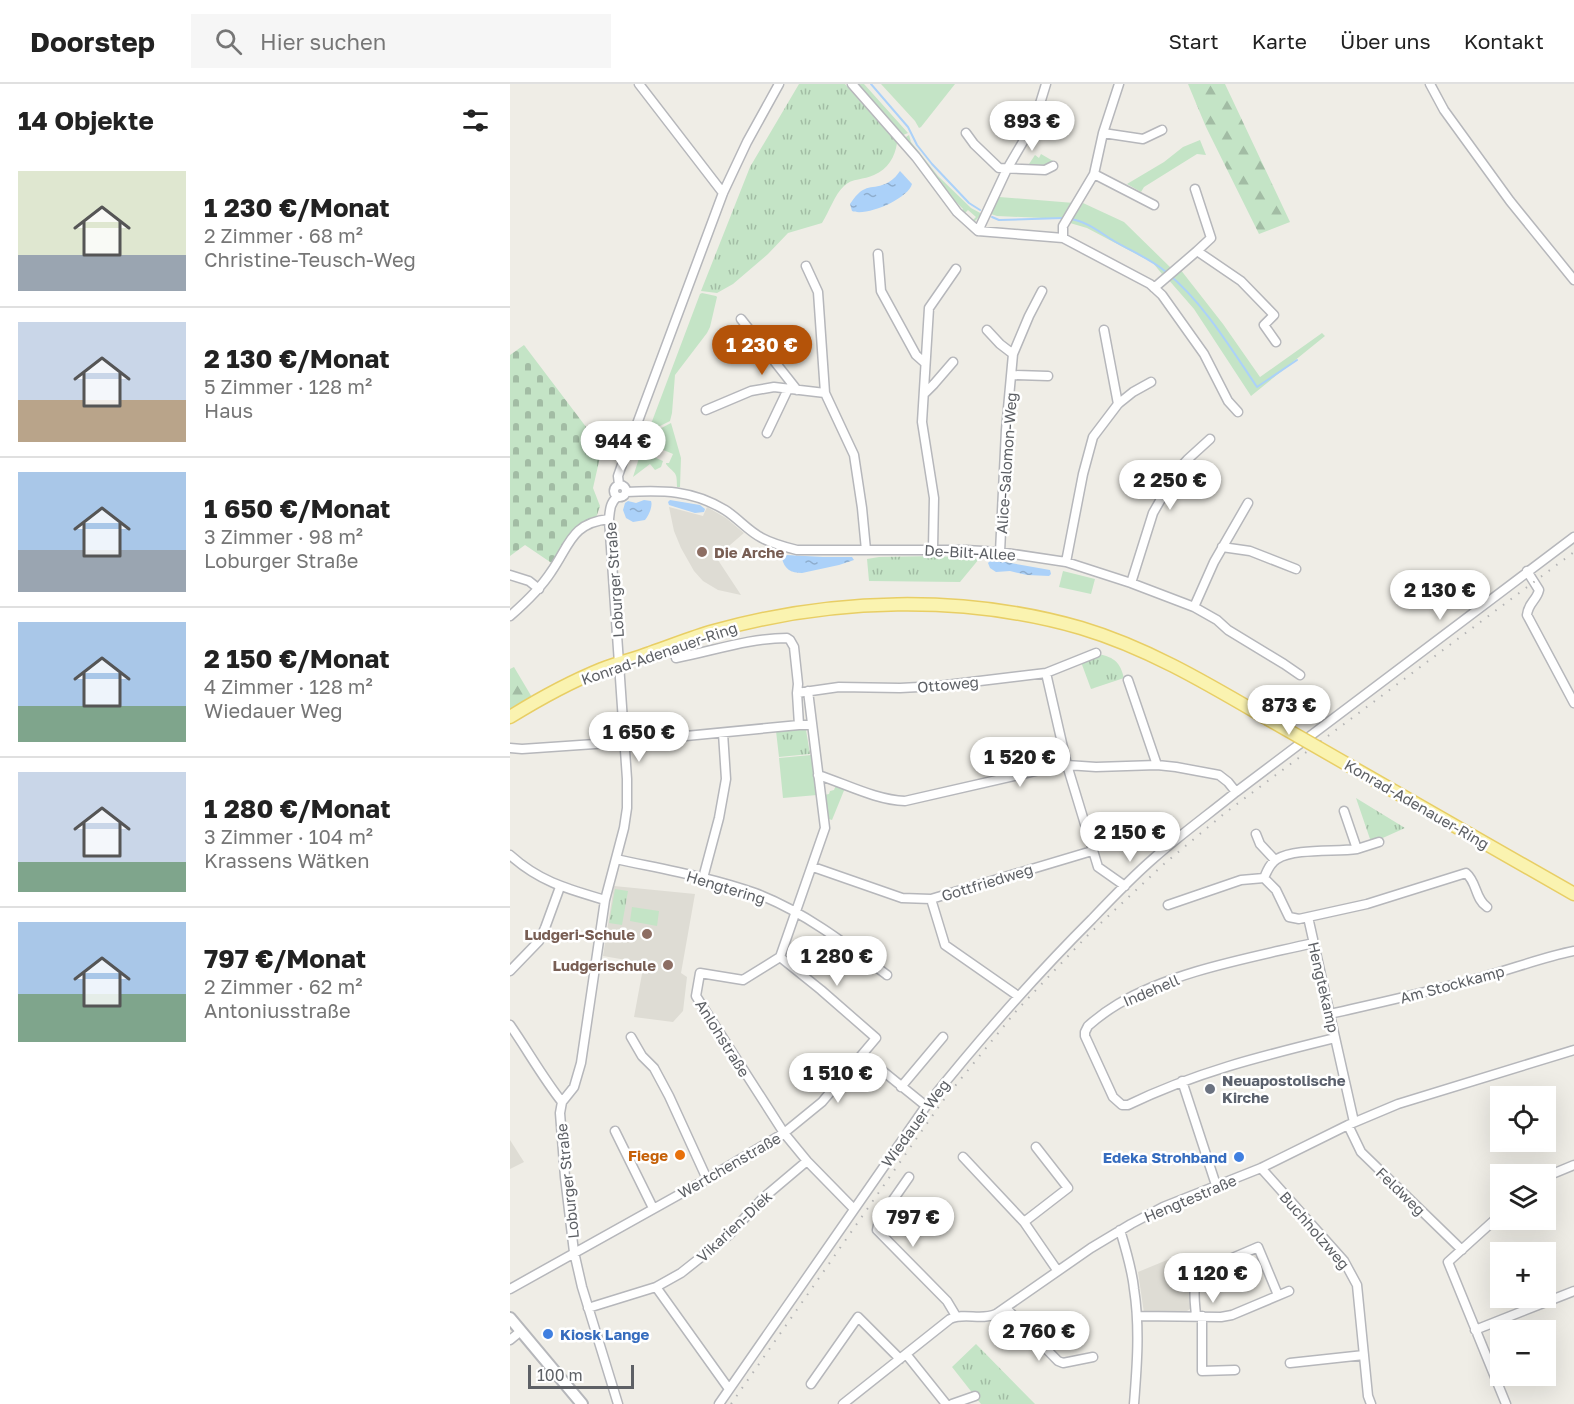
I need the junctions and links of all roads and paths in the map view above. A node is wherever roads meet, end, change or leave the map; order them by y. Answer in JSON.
{"nodes":[{"id":1,"x":639,"y":84,"type":"edge"},
{"id":2,"x":779,"y":84,"type":"edge"},
{"id":3,"x":852,"y":84,"type":"edge"},
{"id":4,"x":1046,"y":84,"type":"edge"},
{"id":5,"x":1119,"y":84,"type":"edge"},
{"id":6,"x":1430,"y":84,"type":"edge"},
{"id":7,"x":1161,"y":130,"type":"dead end"},
{"id":8,"x":966,"y":133,"type":"dead end"},
{"id":9,"x":1103,"y":133,"type":"junction"},
{"id":10,"x":1053,"y":166,"type":"dead end"},
{"id":11,"x":1007,"y":169,"type":"junction"},
{"id":12,"x":1094,"y":174,"type":"junction"},
{"id":13,"x":1195,"y":189,"type":"dead end"},
{"id":14,"x":723,"y":193,"type":"junction"},
{"id":15,"x":1154,"y":205,"type":"dead end"},
{"id":16,"x":978,"y":231,"type":"junction"},
{"id":17,"x":1063,"y":238,"type":"junction"},
{"id":18,"x":1197,"y":251,"type":"junction"},
{"id":19,"x":878,"y":254,"type":"dead end"},
{"id":20,"x":806,"y":266,"type":"dead end"},
{"id":21,"x":956,"y":269,"type":"dead end"},
{"id":22,"x":1574,"y":280,"type":"edge"},
{"id":23,"x":1154,"y":288,"type":"junction"},
{"id":24,"x":1042,"y":291,"type":"dead end"},
{"id":25,"x":741,"y":319,"type":"dead end"},
{"id":26,"x":987,"y":330,"type":"dead end"},
{"id":27,"x":1104,"y":330,"type":"dead end"},
{"id":28,"x":1276,"y":342,"type":"dead end"},
{"id":29,"x":1013,"y":354,"type":"junction"},
{"id":30,"x":953,"y":362,"type":"dead end"},
{"id":31,"x":925,"y":363,"type":"junction"},
{"id":32,"x":1012,"y":375,"type":"junction"},
{"id":33,"x":1048,"y":376,"type":"dead end"},
{"id":34,"x":1151,"y":382,"type":"dead end"},
{"id":35,"x":793,"y":389,"type":"junction"},
{"id":36,"x":825,"y":393,"type":"junction"},
{"id":37,"x":925,"y":393,"type":"junction"},
{"id":38,"x":1118,"y":404,"type":"junction"},
{"id":39,"x":706,"y":410,"type":"dead end"},
{"id":40,"x":1238,"y":412,"type":"dead end"},
{"id":41,"x":766,"y":433,"type":"dead end"},
{"id":42,"x":1210,"y":439,"type":"dead end"},
{"id":43,"x":619,"y":485,"type":"junction"},
{"id":44,"x":626,"y":492,"type":"junction"},
{"id":45,"x":617,"y":497,"type":"junction"},
{"id":46,"x":1248,"y":502,"type":"dead end"},
{"id":47,"x":609,"y":519,"type":"junction"},
{"id":48,"x":1574,"y":537,"type":"edge"},
{"id":49,"x":1222,"y":547,"type":"junction"},
{"id":50,"x":866,"y":549,"type":"junction"},
{"id":51,"x":933,"y":549,"type":"junction"},
{"id":52,"x":1000,"y":552,"type":"junction"},
{"id":53,"x":1066,"y":562,"type":"junction"},
{"id":54,"x":1296,"y":568,"type":"dead end"},
{"id":55,"x":1527,"y":571,"type":"junction"},
{"id":56,"x":510,"y":575,"type":"edge"},
{"id":57,"x":1131,"y":583,"type":"junction"},
{"id":58,"x":538,"y":589,"type":"junction"},
{"id":59,"x":1194,"y":607,"type":"junction"},
{"id":60,"x":510,"y":616,"type":"edge"},
{"id":61,"x":1096,"y":652,"type":"dead end"},
{"id":62,"x":676,"y":658,"type":"dead end"},
{"id":63,"x":619,"y":663,"type":"junction"},
{"id":64,"x":1046,"y":673,"type":"junction"},
{"id":65,"x":1300,"y":675,"type":"dead end"},
{"id":66,"x":1128,"y":680,"type":"dead end"},
{"id":67,"x":808,"y":691,"type":"junction"},
{"id":68,"x":797,"y":693,"type":"junction"},
{"id":69,"x":1574,"y":703,"type":"edge"},
{"id":70,"x":510,"y":717,"type":"edge"},
{"id":71,"x":799,"y":725,"type":"junction"},
{"id":72,"x":812,"y":725,"type":"junction"},
{"id":73,"x":723,"y":733,"type":"junction"},
{"id":74,"x":624,"y":742,"type":"junction"},
{"id":75,"x":510,"y":748,"type":"edge"},
{"id":76,"x":1067,"y":765,"type":"junction"},
{"id":77,"x":1157,"y":765,"type":"junction"},
{"id":78,"x":818,"y":775,"type":"junction"},
{"id":79,"x":1236,"y":792,"type":"junction"},
{"id":80,"x":1344,"y":811,"type":"dead end"},
{"id":81,"x":1256,"y":834,"type":"dead end"},
{"id":82,"x":1379,"y":842,"type":"dead end"},
{"id":83,"x":1357,"y":849,"type":"junction"},
{"id":84,"x":1092,"y":851,"type":"junction"},
{"id":85,"x":510,"y":855,"type":"edge"},
{"id":86,"x":616,"y":859,"type":"junction"},
{"id":87,"x":1275,"y":860,"type":"junction"},
{"id":88,"x":813,"y":867,"type":"junction"},
{"id":89,"x":703,"y":878,"type":"junction"},
{"id":90,"x":1264,"y":878,"type":"junction"},
{"id":91,"x":1125,"y":886,"type":"junction"},
{"id":92,"x":560,"y":887,"type":"junction"},
{"id":93,"x":1574,"y":894,"type":"edge"},
{"id":94,"x":931,"y":899,"type":"junction"},
{"id":95,"x":605,"y":900,"type":"junction"},
{"id":96,"x":1168,"y":905,"type":"dead end"},
{"id":97,"x":1487,"y":907,"type":"dead end"},
{"id":98,"x":796,"y":912,"type":"junction"},
{"id":99,"x":1308,"y":917,"type":"junction"},
{"id":100,"x":1313,"y":943,"type":"junction"},
{"id":101,"x":1574,"y":951,"type":"edge"},
{"id":102,"x":780,"y":957,"type":"junction"},
{"id":103,"x":510,"y":971,"type":"edge"},
{"id":104,"x":887,"y":975,"type":"dead end"},
{"id":105,"x":1018,"y":996,"type":"junction"},
{"id":106,"x":1330,"y":1014,"type":"junction"},
{"id":107,"x":510,"y":1025,"type":"edge"},
{"id":108,"x":631,"y":1037,"type":"dead end"},
{"id":109,"x":943,"y":1037,"type":"dead end"},
{"id":110,"x":1335,"y":1038,"type":"junction"},
{"id":111,"x":1574,"y":1050,"type":"edge"},
{"id":112,"x":863,"y":1055,"type":"junction"},
{"id":113,"x":1182,"y":1081,"type":"junction"},
{"id":114,"x":900,"y":1087,"type":"junction"},
{"id":115,"x":562,"y":1102,"type":"junction"},
{"id":116,"x":926,"y":1107,"type":"junction"},
{"id":117,"x":1351,"y":1124,"type":"junction"},
{"id":118,"x":615,"y":1131,"type":"dead end"},
{"id":119,"x":784,"y":1133,"type":"junction"},
{"id":120,"x":1036,"y":1148,"type":"dead end"},
{"id":121,"x":963,"y":1157,"type":"dead end"},
{"id":122,"x":807,"y":1161,"type":"junction"},
{"id":123,"x":1574,"y":1165,"type":"edge"},
{"id":124,"x":1261,"y":1168,"type":"junction"},
{"id":125,"x":1556,"y":1172,"type":"edge"},
{"id":126,"x":909,"y":1177,"type":"dead end"},
{"id":127,"x":707,"y":1179,"type":"junction"},
{"id":128,"x":1216,"y":1185,"type":"junction"},
{"id":129,"x":653,"y":1209,"type":"junction"},
{"id":130,"x":854,"y":1209,"type":"junction"},
{"id":131,"x":1024,"y":1222,"type":"junction"},
{"id":132,"x":1490,"y":1224,"type":"edge"},
{"id":133,"x":1120,"y":1230,"type":"junction"},
{"id":134,"x":1462,"y":1250,"type":"junction"},
{"id":135,"x":574,"y":1252,"type":"junction"},
{"id":136,"x":1057,"y":1270,"type":"junction"},
{"id":137,"x":656,"y":1287,"type":"junction"},
{"id":138,"x":510,"y":1289,"type":"edge"},
{"id":139,"x":1289,"y":1291,"type":"dead end"},
{"id":140,"x":1574,"y":1291,"type":"edge"},
{"id":141,"x":1278,"y":1295,"type":"junction"},
{"id":142,"x":588,"y":1308,"type":"junction"},
{"id":143,"x":1006,"y":1308,"type":"junction"},
{"id":144,"x":956,"y":1316,"type":"junction"},
{"id":145,"x":1137,"y":1316,"type":"junction"},
{"id":146,"x":1199,"y":1316,"type":"junction"},
{"id":147,"x":510,"y":1318,"type":"edge"},
{"id":148,"x":1475,"y":1330,"type":"junction"},
{"id":149,"x":521,"y":1331,"type":"junction"},
{"id":150,"x":510,"y":1340,"type":"edge"},
{"id":151,"x":1364,"y":1355,"type":"junction"},
{"id":152,"x":903,"y":1356,"type":"junction"},
{"id":153,"x":1093,"y":1357,"type":"dead end"},
{"id":154,"x":1290,"y":1363,"type":"dead end"},
{"id":155,"x":1235,"y":1370,"type":"dead end"},
{"id":156,"x":811,"y":1384,"type":"dead end"},
{"id":157,"x":729,"y":1389,"type":"junction"},
{"id":158,"x":975,"y":1396,"type":"dead end"},
{"id":159,"x":582,"y":1404,"type":"edge"},
{"id":160,"x":618,"y":1404,"type":"edge"},
{"id":161,"x":719,"y":1404,"type":"edge"},
{"id":162,"x":843,"y":1404,"type":"edge"},
{"id":163,"x":946,"y":1404,"type":"edge"},
{"id":164,"x":952,"y":1404,"type":"edge"},
{"id":165,"x":1134,"y":1404,"type":"edge"},
{"id":166,"x":1371,"y":1404,"type":"edge"},
{"id":167,"x":1506,"y":1404,"type":"edge"}],
"edges":[{"from":1,"to":14,"type":"street"},
{"from":2,"to":14,"type":"street"},
{"from":3,"to":16,"type":"street"},
{"from":4,"to":11,"type":"street"},
{"from":5,"to":9,"type":"street"},
{"from":6,"to":22,"type":"street"},
{"from":7,"to":9,"type":"street"},
{"from":8,"to":11,"type":"street"},
{"from":9,"to":12,"type":"street"},
{"from":10,"to":11,"type":"street"},
{"from":11,"to":16,"type":"street"},
{"from":12,"to":15,"type":"street"},
{"from":12,"to":17,"type":"street"},
{"from":13,"to":18,"type":"street"},
{"from":14,"to":43,"type":"street"},
{"from":16,"to":17,"type":"street"},
{"from":17,"to":23,"type":"street"},
{"from":18,"to":23,"type":"street"},
{"from":18,"to":28,"type":"street"},
{"from":19,"to":31,"type":"street"},
{"from":20,"to":36,"type":"street"},
{"from":21,"to":31,"type":"street"},
{"from":23,"to":40,"type":"street"},
{"from":24,"to":29,"type":"street","name":"Alice-Salomon-Weg"},
{"from":25,"to":35,"type":"street"},
{"from":26,"to":29,"type":"street"},
{"from":27,"to":38,"type":"street"},
{"from":29,"to":32,"type":"street","name":"Alice-Salomon-Weg"},
{"from":30,"to":37,"type":"street"},
{"from":31,"to":37,"type":"street"},
{"from":32,"to":33,"type":"street","name":"Alice-Salomon-Weg"},
{"from":32,"to":52,"type":"street","name":"Alice-Salomon-Weg"},
{"from":34,"to":38,"type":"street"},
{"from":35,"to":36,"type":"street"},
{"from":35,"to":39,"type":"street"},
{"from":35,"to":41,"type":"street"},
{"from":36,"to":50,"type":"street"},
{"from":37,"to":51,"type":"street"},
{"from":38,"to":53,"type":"street"},
{"from":42,"to":57,"type":"street"},
{"from":43,"to":44,"type":"street"},
{"from":43,"to":45,"type":"street"},
{"from":44,"to":45,"type":"street"},
{"from":44,"to":50,"type":"street","name":"De-Bilt-Allee"},
{"from":45,"to":47,"type":"street","name":"Loburger Straße"},
{"from":46,"to":49,"type":"street"},
{"from":47,"to":58,"type":"street"},
{"from":47,"to":63,"type":"street","name":"Loburger Straße"},
{"from":48,"to":55,"type":"street","name":"Wiedauer Weg"},
{"from":49,"to":54,"type":"street"},
{"from":49,"to":59,"type":"street"},
{"from":50,"to":51,"type":"street","name":"De-Bilt-Allee"},
{"from":51,"to":52,"type":"street","name":"De-Bilt-Allee"},
{"from":52,"to":53,"type":"street","name":"De-Bilt-Allee"},
{"from":53,"to":57,"type":"street","name":"De-Bilt-Allee"},
{"from":55,"to":69,"type":"street"},
{"from":55,"to":79,"type":"street","name":"Wiedauer Weg"},
{"from":56,"to":58,"type":"street"},
{"from":57,"to":59,"type":"street","name":"De-Bilt-Allee"},
{"from":58,"to":60,"type":"street"},
{"from":59,"to":65,"type":"street","name":"De-Bilt-Allee"},
{"from":61,"to":64,"type":"street","name":"Ottoweg"},
{"from":62,"to":68,"type":"street"},
{"from":63,"to":70,"type":"main road","name":"Konrad-Adenauer-Ring"},
{"from":63,"to":74,"type":"street","name":"Loburger Straße"},
{"from":63,"to":93,"type":"main road","name":"Konrad-Adenauer-Ring","bridge":true},
{"from":64,"to":67,"type":"street","name":"Ottoweg"},
{"from":64,"to":76,"type":"street"},
{"from":66,"to":77,"type":"street"},
{"from":67,"to":68,"type":"street","name":"Ottoweg"},
{"from":67,"to":72,"type":"street"},
{"from":68,"to":71,"type":"street"},
{"from":71,"to":72,"type":"street"},
{"from":71,"to":73,"type":"street"},
{"from":72,"to":78,"type":"street"},
{"from":73,"to":74,"type":"street"},
{"from":73,"to":89,"type":"street"},
{"from":74,"to":75,"type":"street"},
{"from":74,"to":86,"type":"street","name":"Loburger Straße"},
{"from":76,"to":77,"type":"street"},
{"from":76,"to":78,"type":"street"},
{"from":76,"to":84,"type":"street"},
{"from":77,"to":79,"type":"street"},
{"from":78,"to":88,"type":"street"},
{"from":79,"to":91,"type":"street","name":"Wiedauer Weg"},
{"from":80,"to":83,"type":"street"},
{"from":81,"to":87,"type":"street"},
{"from":82,"to":83,"type":"street"},
{"from":83,"to":87,"type":"street"},
{"from":84,"to":91,"type":"street"},
{"from":84,"to":94,"type":"street","name":"Gottfriedweg"},
{"from":85,"to":92,"type":"street"},
{"from":86,"to":89,"type":"street","name":"Hengtering"},
{"from":86,"to":95,"type":"street","name":"Loburger Straße"},
{"from":87,"to":90,"type":"street"},
{"from":88,"to":94,"type":"street","name":"Gottfriedweg"},
{"from":88,"to":98,"type":"street"},
{"from":89,"to":98,"type":"street","name":"Hengtering"},
{"from":90,"to":96,"type":"street"},
{"from":90,"to":99,"type":"street"},
{"from":91,"to":105,"type":"street","name":"Wiedauer Weg"},
{"from":92,"to":95,"type":"street"},
{"from":92,"to":103,"type":"street"},
{"from":94,"to":105,"type":"street"},
{"from":95,"to":115,"type":"street","name":"Loburger Straße"},
{"from":97,"to":99,"type":"street"},
{"from":98,"to":102,"type":"street"},
{"from":98,"to":104,"type":"street","name":"Hengtering"},
{"from":99,"to":100,"type":"street","name":"Hengtekamp"},
{"from":100,"to":106,"type":"street","name":"Hengtekamp"},
{"from":100,"to":113,"type":"street","name":"Indehell"},
{"from":101,"to":106,"type":"street","name":"Am Stockkamp"},
{"from":102,"to":112,"type":"street","name":"Wertchenstraße"},
{"from":102,"to":119,"type":"street","name":"Anlohstraße"},
{"from":105,"to":116,"type":"street","name":"Wiedauer Weg"},
{"from":106,"to":110,"type":"street","name":"Hengtekamp"},
{"from":107,"to":115,"type":"street"},
{"from":108,"to":127,"type":"street"},
{"from":109,"to":114,"type":"street"},
{"from":110,"to":113,"type":"street"},
{"from":110,"to":117,"type":"street","name":"Hengtekamp"},
{"from":111,"to":117,"type":"street","name":"Hengtestraße"},
{"from":112,"to":114,"type":"street"},
{"from":112,"to":119,"type":"street","name":"Wertchenstraße"},
{"from":113,"to":128,"type":"street"},
{"from":114,"to":116,"type":"street"},
{"from":115,"to":135,"type":"street","name":"Loburger Straße"},
{"from":116,"to":130,"type":"street","name":"Wiedauer Weg"},
{"from":117,"to":124,"type":"street","name":"Hengtestraße"},
{"from":117,"to":134,"type":"street","name":"Feldweg"},
{"from":118,"to":129,"type":"street"},
{"from":119,"to":122,"type":"street","name":"Anlohstraße"},
{"from":119,"to":127,"type":"street","name":"Wertchenstraße"},
{"from":120,"to":131,"type":"street"},
{"from":121,"to":131,"type":"street"},
{"from":122,"to":130,"type":"street","name":"Anlohstraße"},
{"from":122,"to":137,"type":"street","name":"Vikarien-Diek"},
{"from":123,"to":125,"type":"street"},
{"from":124,"to":128,"type":"street","name":"Hengtestraße"},
{"from":124,"to":151,"type":"street","name":"Buchholzweg"},
{"from":126,"to":144,"type":"street"},
{"from":127,"to":129,"type":"street","name":"Wertchenstraße"},
{"from":128,"to":133,"type":"street","name":"Hengtestraße"},
{"from":129,"to":135,"type":"street","name":"Wertchenstraße"},
{"from":130,"to":157,"type":"street","name":"Wiedauer Weg"},
{"from":131,"to":136,"type":"street"},
{"from":132,"to":134,"type":"street"},
{"from":133,"to":136,"type":"street","name":"Hengtestraße"},
{"from":133,"to":145,"type":"street"},
{"from":134,"to":148,"type":"street"},
{"from":135,"to":138,"type":"street","name":"Wertchenstraße"},
{"from":135,"to":142,"type":"street","name":"Loburger Straße"},
{"from":136,"to":143,"type":"street","name":"Hengtestraße"},
{"from":137,"to":142,"type":"street","name":"Vikarien-Diek"},
{"from":137,"to":157,"type":"street"},
{"from":139,"to":141,"type":"street"},
{"from":140,"to":148,"type":"street"},
{"from":141,"to":146,"type":"street"},
{"from":141,"to":146,"type":"street"},
{"from":142,"to":160,"type":"street","name":"Loburger Straße"},
{"from":143,"to":144,"type":"street","name":"Hengtestraße"},
{"from":143,"to":153,"type":"street"},
{"from":144,"to":152,"type":"street"},
{"from":145,"to":146,"type":"street"},
{"from":145,"to":165,"type":"street"},
{"from":146,"to":155,"type":"street"},
{"from":147,"to":149,"type":"street"},
{"from":148,"to":167,"type":"street"},
{"from":149,"to":150,"type":"street"},
{"from":149,"to":159,"type":"street"},
{"from":151,"to":154,"type":"street"},
{"from":151,"to":166,"type":"street","name":"Buchholzweg"},
{"from":152,"to":156,"type":"street"},
{"from":152,"to":162,"type":"street"},
{"from":152,"to":163,"type":"street"},
{"from":157,"to":161,"type":"street","name":"Wiedauer Weg"},
{"from":158,"to":164,"type":"street"}]}
